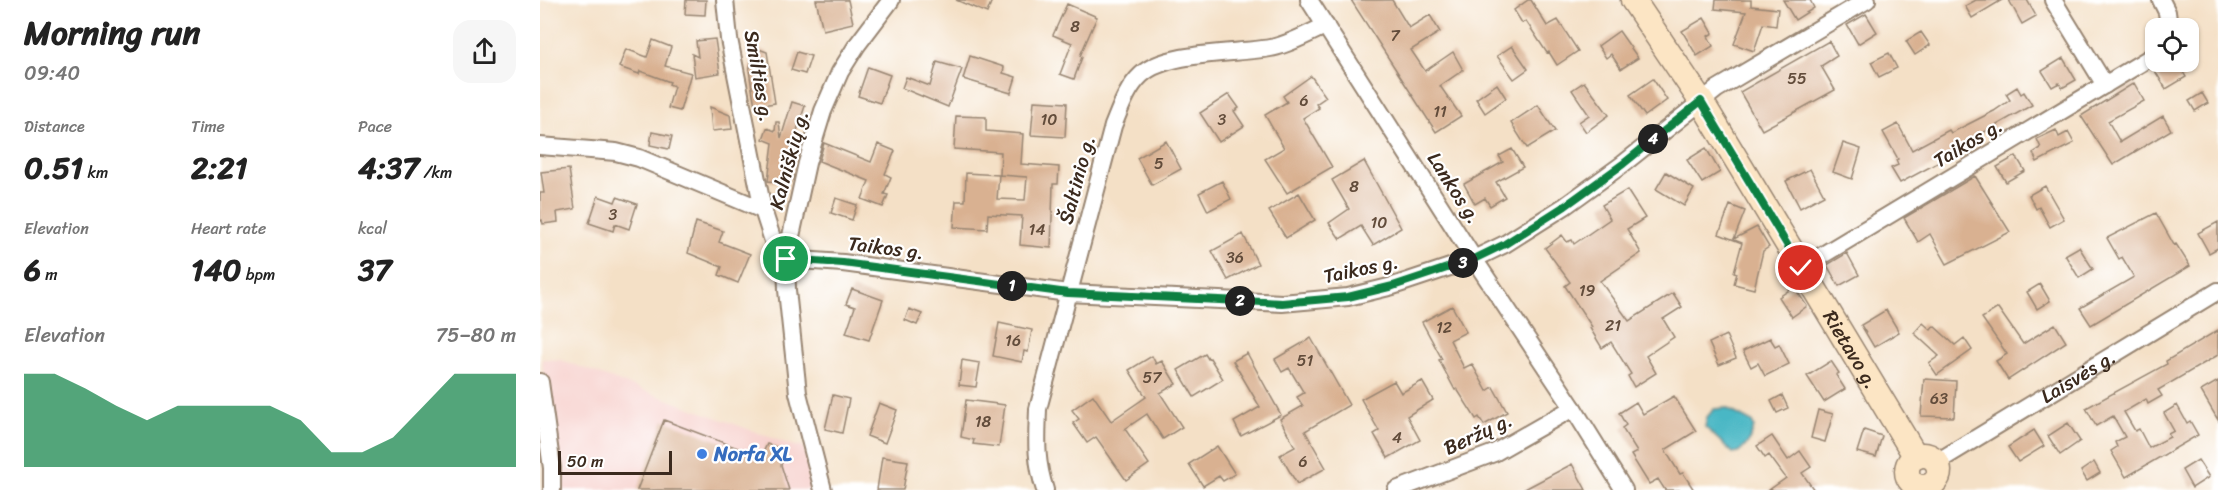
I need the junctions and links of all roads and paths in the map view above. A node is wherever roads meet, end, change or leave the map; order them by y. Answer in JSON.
{"nodes":[{"id":1,"x":726,"y":0,"type":"edge"},
{"id":2,"x":891,"y":0,"type":"edge"},
{"id":3,"x":1309,"y":0,"type":"edge"},
{"id":4,"x":1633,"y":0,"type":"edge"},
{"id":5,"x":1867,"y":0,"type":"edge"},
{"id":6,"x":2053,"y":0,"type":"edge"},
{"id":7,"x":2161,"y":0,"type":"edge"},
{"id":8,"x":2168,"y":18,"type":"edge"},
{"id":9,"x":1326,"y":26,"type":"junction"},
{"id":10,"x":2145,"y":61,"type":"edge"},
{"id":11,"x":2105,"y":85,"type":"junction"},
{"id":12,"x":1701,"y":101,"type":"junction"},
{"id":13,"x":540,"y":146,"type":"edge"},
{"id":14,"x":763,"y":210,"type":"junction"},
{"id":15,"x":786,"y":259,"type":"junction"},
{"id":16,"x":1474,"y":259,"type":"junction"},
{"id":17,"x":1801,"y":268,"type":"junction"},
{"id":18,"x":2218,"y":291,"type":"edge"},
{"id":19,"x":1068,"y":293,"type":"junction"},
{"id":20,"x":540,"y":382,"type":"edge"},
{"id":21,"x":1573,"y":408,"type":"junction"},
{"id":22,"x":1921,"y":477,"type":"edge"},
{"id":23,"x":552,"y":490,"type":"edge"},
{"id":24,"x":823,"y":490,"type":"edge"},
{"id":25,"x":1046,"y":490,"type":"edge"},
{"id":26,"x":1396,"y":490,"type":"edge"},
{"id":27,"x":1624,"y":490,"type":"edge"}],
"edges":[{"from":1,"to":14,"type":"street","name":"Smilties g."},
{"from":2,"to":15,"type":"street","name":"Kalniškių g."},
{"from":3,"to":9,"type":"street","name":"Lankos g."},
{"from":4,"to":12,"type":"main road","name":"Rietavo g."},
{"from":5,"to":12,"type":"street","name":"Taikos g."},
{"from":6,"to":11,"type":"street"},
{"from":7,"to":8,"type":"street"},
{"from":9,"to":16,"type":"street","name":"Lankos g."},
{"from":9,"to":19,"type":"street","name":"Šaltinio g."},
{"from":10,"to":11,"type":"street","name":"Taikos g."},
{"from":11,"to":17,"type":"street","name":"Taikos g."},
{"from":12,"to":16,"type":"street","name":"Taikos g."},
{"from":12,"to":17,"type":"main road","name":"Rietavo g."},
{"from":13,"to":14,"type":"street"},
{"from":14,"to":15,"type":"street","name":"Smilties g."},
{"from":15,"to":19,"type":"street","name":"Taikos g."},
{"from":15,"to":24,"type":"street","name":"Kalniškių g."},
{"from":16,"to":19,"type":"street","name":"Taikos g."},
{"from":16,"to":21,"type":"street","name":"Lankos g."},
{"from":17,"to":22,"type":"main road","name":"Rietavo g."},
{"from":18,"to":22,"type":"street","name":"Laisvės g."},
{"from":19,"to":25,"type":"street","name":"Šaltinio g."},
{"from":20,"to":23,"type":"street"},
{"from":21,"to":26,"type":"street","name":"Beržų g."},
{"from":21,"to":27,"type":"street","name":"Lankos g."}]}
